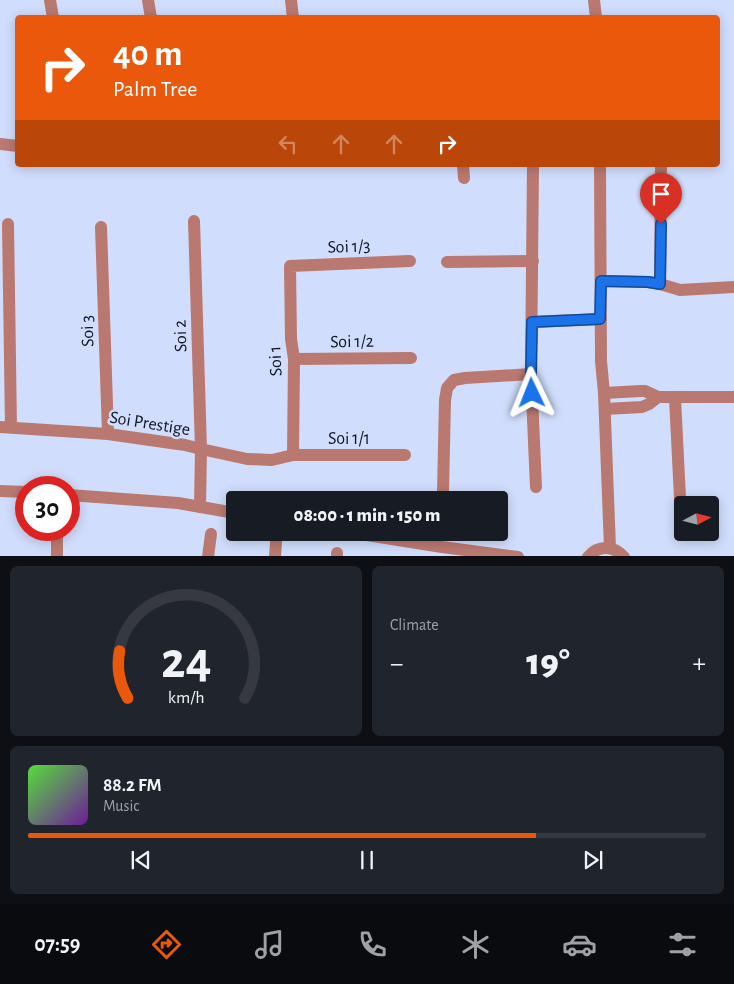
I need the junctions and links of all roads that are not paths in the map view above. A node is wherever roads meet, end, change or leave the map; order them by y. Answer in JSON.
{"nodes":[{"id":1,"x":50,"y":0,"type":"edge"},
{"id":2,"x":148,"y":0,"type":"edge"},
{"id":3,"x":291,"y":0,"type":"edge"},
{"id":4,"x":594,"y":0,"type":"edge"},
{"id":5,"x":52,"y":15,"type":"edge"},
{"id":6,"x":150,"y":15,"type":"edge"},
{"id":7,"x":293,"y":15,"type":"edge"},
{"id":8,"x":596,"y":15,"type":"edge"},
{"id":9,"x":0,"y":144,"type":"edge"},
{"id":10,"x":15,"y":146,"type":"edge"},
{"id":11,"x":464,"y":167,"type":"edge"},
{"id":12,"x":533,"y":167,"type":"edge"},
{"id":13,"x":600,"y":167,"type":"edge"},
{"id":14,"x":661,"y":167,"type":"edge"},
{"id":15,"x":464,"y":178,"type":"dead end"},
{"id":16,"x":194,"y":221,"type":"dead end"},
{"id":17,"x":8,"y":224,"type":"dead end"},
{"id":18,"x":101,"y":228,"type":"dead end"},
{"id":19,"x":533,"y":261,"type":"junction"},
{"id":20,"x":410,"y":262,"type":"dead end"},
{"id":21,"x":447,"y":262,"type":"dead end"},
{"id":22,"x":290,"y":266,"type":"joint"},
{"id":23,"x":601,"y":281,"type":"junction"},
{"id":24,"x":660,"y":284,"type":"junction"},
{"id":25,"x":734,"y":287,"type":"edge"},
{"id":26,"x":600,"y":319,"type":"junction"},
{"id":27,"x":532,"y":322,"type":"junction"},
{"id":28,"x":411,"y":358,"type":"dead end"},
{"id":29,"x":294,"y":359,"type":"junction"},
{"id":30,"x":531,"y":374,"type":"junction"},
{"id":31,"x":604,"y":393,"type":"junction"},
{"id":32,"x":734,"y":396,"type":"edge"},
{"id":33,"x":658,"y":397,"type":"junction"},
{"id":34,"x":675,"y":398,"type":"junction"},
{"id":35,"x":605,"y":409,"type":"junction"},
{"id":36,"x":5,"y":427,"type":"edge"},
{"id":37,"x":108,"y":434,"type":"junction"},
{"id":38,"x":201,"y":449,"type":"junction"},
{"id":39,"x":293,"y":455,"type":"junction"},
{"id":40,"x":405,"y":455,"type":"dead end"},
{"id":41,"x":536,"y":487,"type":"dead end"},
{"id":42,"x":0,"y":491,"type":"edge"},
{"id":43,"x":443,"y":491,"type":"edge"},
{"id":44,"x":15,"y":492,"type":"edge"},
{"id":45,"x":80,"y":496,"type":"edge"},
{"id":46,"x":681,"y":496,"type":"edge"},
{"id":47,"x":200,"y":507,"type":"junction"},
{"id":48,"x":226,"y":511,"type":"edge"},
{"id":49,"x":211,"y":534,"type":"dead end"},
{"id":50,"x":57,"y":541,"type":"edge"},
{"id":51,"x":404,"y":541,"type":"edge"},
{"id":52,"x":276,"y":542,"type":"dead end"},
{"id":53,"x":610,"y":548,"type":"junction"},
{"id":54,"x":57,"y":556,"type":"edge"},
{"id":55,"x":208,"y":556,"type":"edge"},
{"id":56,"x":274,"y":556,"type":"edge"},
{"id":57,"x":518,"y":556,"type":"edge"},
{"id":58,"x":588,"y":556,"type":"edge"},
{"id":59,"x":624,"y":556,"type":"edge"}],
"edges":[{"from":1,"to":5,"type":"street"},
{"from":2,"to":6,"type":"street"},
{"from":3,"to":7,"type":"street"},
{"from":4,"to":8,"type":"street"},
{"from":9,"to":10,"type":"street"},
{"from":11,"to":15,"type":"street"},
{"from":12,"to":19,"type":"street"},
{"from":13,"to":23,"type":"street"},
{"from":14,"to":24,"type":"street"},
{"from":16,"to":38,"type":"street","name":"Soi 2"},
{"from":17,"to":36,"type":"street"},
{"from":18,"to":37,"type":"street","name":"Soi 3"},
{"from":19,"to":21,"type":"street"},
{"from":19,"to":27,"type":"street"},
{"from":20,"to":22,"type":"street","name":"Soi 1/3"},
{"from":22,"to":29,"type":"street","name":"Soi 1"},
{"from":23,"to":24,"type":"street"},
{"from":23,"to":26,"type":"street"},
{"from":24,"to":25,"type":"street"},
{"from":26,"to":27,"type":"street"},
{"from":26,"to":31,"type":"street"},
{"from":27,"to":30,"type":"street"},
{"from":28,"to":29,"type":"street","name":"Soi 1/2"},
{"from":29,"to":39,"type":"street","name":"Soi 1"},
{"from":30,"to":41,"type":"street"},
{"from":30,"to":43,"type":"street"},
{"from":31,"to":33,"type":"street"},
{"from":31,"to":35,"type":"street"},
{"from":32,"to":34,"type":"street"},
{"from":33,"to":34,"type":"street"},
{"from":33,"to":35,"type":"street"},
{"from":34,"to":46,"type":"street"},
{"from":35,"to":53,"type":"street"},
{"from":36,"to":37,"type":"street","name":"Soi Prestige"},
{"from":37,"to":38,"type":"street","name":"Soi Prestige"},
{"from":38,"to":39,"type":"street","name":"Soi Prestige"},
{"from":38,"to":47,"type":"street","name":"Soi 2"},
{"from":39,"to":40,"type":"street","name":"Soi 1/1"},
{"from":42,"to":44,"type":"street"},
{"from":45,"to":47,"type":"street"},
{"from":47,"to":48,"type":"street"},
{"from":49,"to":55,"type":"street"},
{"from":50,"to":54,"type":"street"},
{"from":51,"to":57,"type":"street"},
{"from":52,"to":56,"type":"street"},
{"from":53,"to":58,"type":"street"},
{"from":53,"to":59,"type":"street"}]}
